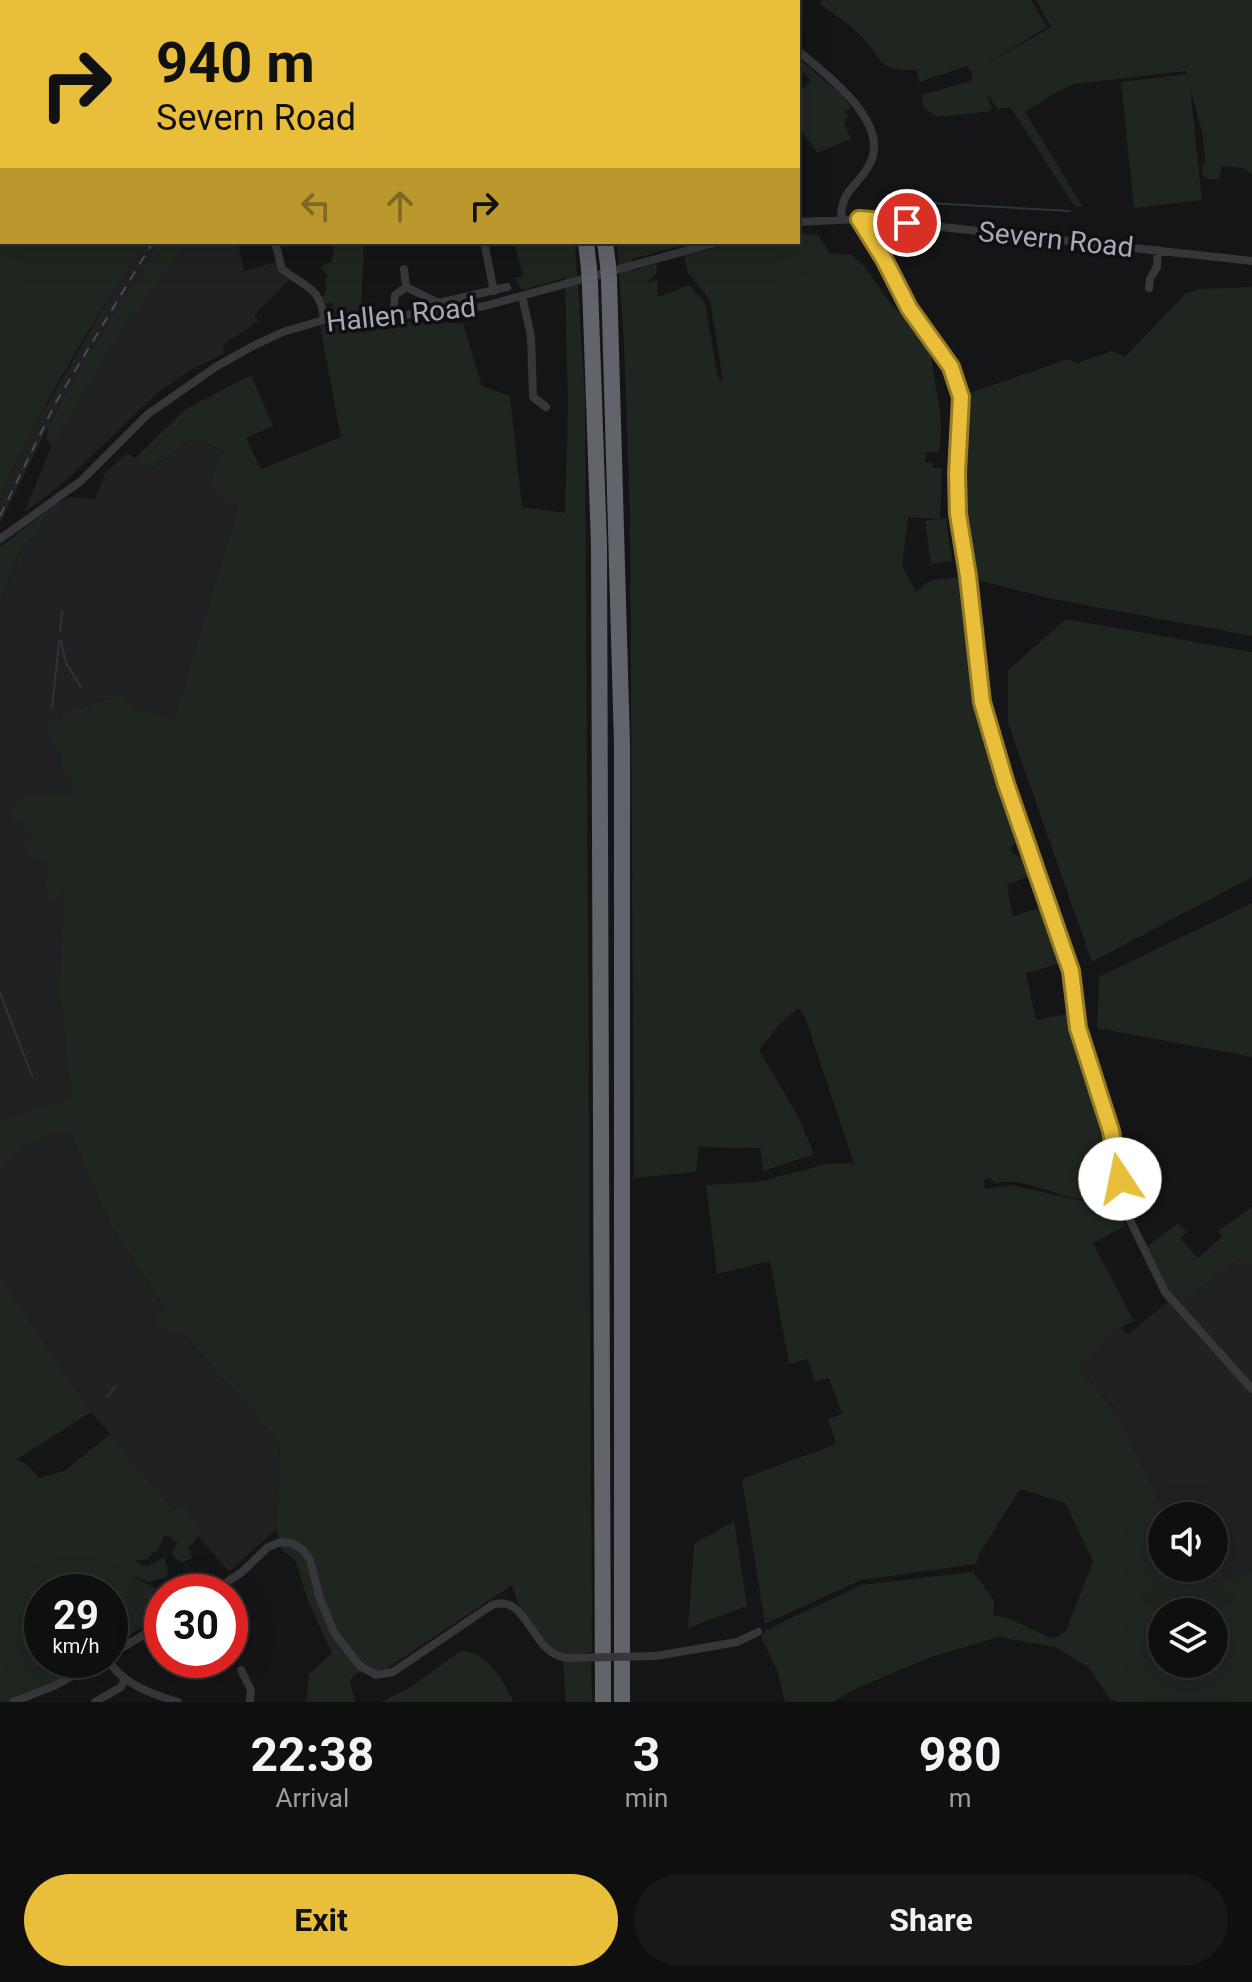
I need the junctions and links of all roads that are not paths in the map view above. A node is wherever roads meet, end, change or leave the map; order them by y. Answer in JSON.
{"nodes":[{"id":1,"x":800,"y":53,"type":"edge"},
{"id":2,"x":859,"y":219,"type":"junction"},
{"id":3,"x":841,"y":220,"type":"junction"},
{"id":4,"x":800,"y":222,"type":"edge"},
{"id":5,"x":276,"y":244,"type":"edge"},
{"id":6,"x":484,"y":244,"type":"edge"},
{"id":7,"x":586,"y":244,"type":"edge"},
{"id":8,"x":605,"y":244,"type":"edge"},
{"id":9,"x":711,"y":244,"type":"edge"},
{"id":10,"x":1158,"y":250,"type":"junction"},
{"id":11,"x":1252,"y":261,"type":"edge"},
{"id":12,"x":403,"y":267,"type":"dead end"},
{"id":13,"x":406,"y":287,"type":"junction"},
{"id":14,"x":507,"y":287,"type":"dead end"},
{"id":15,"x":1149,"y":288,"type":"dead end"},
{"id":16,"x":494,"y":291,"type":"junction"},
{"id":17,"x":522,"y":296,"type":"junction"},
{"id":18,"x":393,"y":316,"type":"junction"},
{"id":19,"x":324,"y":320,"type":"junction"},
{"id":20,"x":546,"y":407,"type":"dead end"},
{"id":21,"x":0,"y":539,"type":"edge"},
{"id":22,"x":1252,"y":1389,"type":"edge"},
{"id":23,"x":239,"y":1574,"type":"edge"},
{"id":24,"x":758,"y":1632,"type":"dead end"},
{"id":25,"x":69,"y":1678,"type":"edge"},
{"id":26,"x":245,"y":1678,"type":"edge"},
{"id":27,"x":125,"y":1679,"type":"joint"},
{"id":28,"x":13,"y":1702,"type":"edge"},
{"id":29,"x":95,"y":1702,"type":"edge"},
{"id":30,"x":175,"y":1702,"type":"edge"},
{"id":31,"x":250,"y":1702,"type":"edge"},
{"id":32,"x":603,"y":1702,"type":"edge"},
{"id":33,"x":622,"y":1702,"type":"edge"}],
"edges":[{"from":1,"to":3,"type":"street"},
{"from":2,"to":3,"type":"street"},
{"from":2,"to":10,"type":"street","name":"Severn Road"},
{"from":2,"to":22,"type":"street"},
{"from":3,"to":4,"type":"street"},
{"from":5,"to":19,"type":"street"},
{"from":6,"to":16,"type":"street"},
{"from":7,"to":32,"type":"highway"},
{"from":8,"to":33,"type":"highway"},
{"from":9,"to":17,"type":"street","name":"Hallen Road"},
{"from":10,"to":11,"type":"street","name":"Severn Road"},
{"from":10,"to":15,"type":"street"},
{"from":12,"to":13,"type":"street"},
{"from":13,"to":16,"type":"street"},
{"from":13,"to":18,"type":"street"},
{"from":14,"to":16,"type":"street"},
{"from":17,"to":18,"type":"street","name":"Hallen Road"},
{"from":17,"to":20,"type":"street"},
{"from":18,"to":19,"type":"street","name":"Hallen Road"},
{"from":19,"to":21,"type":"street","name":"Hallen Road"},
{"from":23,"to":24,"type":"street","bridge":true},
{"from":25,"to":28,"type":"street"},
{"from":26,"to":31,"type":"street"},
{"from":27,"to":29,"type":"street"},
{"from":27,"to":30,"type":"street"}]}
